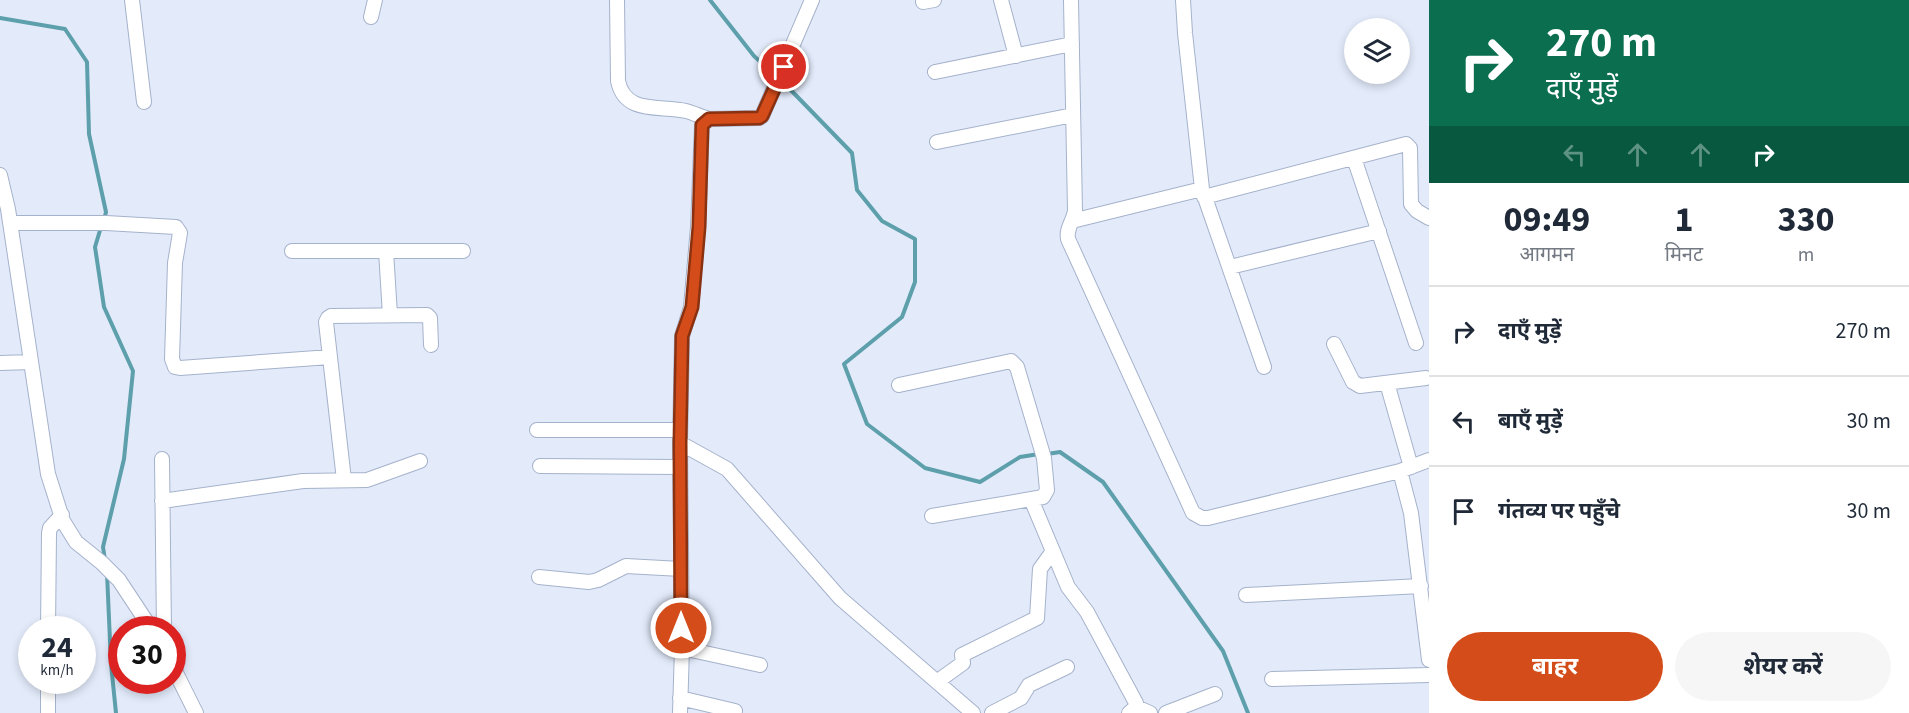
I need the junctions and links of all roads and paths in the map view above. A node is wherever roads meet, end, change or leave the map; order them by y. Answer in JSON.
{"nodes":[{"id":1,"x":132,"y":0,"type":"edge"},
{"id":2,"x":375,"y":0,"type":"edge"},
{"id":3,"x":617,"y":0,"type":"edge"},
{"id":4,"x":812,"y":0,"type":"edge"},
{"id":5,"x":1001,"y":0,"type":"edge"},
{"id":6,"x":1071,"y":0,"type":"edge"},
{"id":7,"x":1184,"y":0,"type":"edge"},
{"id":8,"x":371,"y":17,"type":"dead end"},
{"id":9,"x":1072,"y":44,"type":"junction"},
{"id":10,"x":1016,"y":56,"type":"junction"},
{"id":11,"x":934,"y":72,"type":"dead end"},
{"id":12,"x":144,"y":102,"type":"dead end"},
{"id":13,"x":1073,"y":115,"type":"junction"},
{"id":14,"x":709,"y":119,"type":"junction"},
{"id":15,"x":938,"y":142,"type":"dead end"},
{"id":16,"x":1354,"y":158,"type":"junction"},
{"id":17,"x":0,"y":175,"type":"edge"},
{"id":18,"x":1203,"y":193,"type":"junction"},
{"id":19,"x":1429,"y":218,"type":"edge"},
{"id":20,"x":1072,"y":221,"type":"junction"},
{"id":21,"x":10,"y":223,"type":"junction"},
{"id":22,"x":1378,"y":231,"type":"junction"},
{"id":23,"x":7,"y":250,"type":"edge"},
{"id":24,"x":292,"y":251,"type":"dead end"},
{"id":25,"x":386,"y":251,"type":"junction"},
{"id":26,"x":463,"y":251,"type":"dead end"},
{"id":27,"x":1230,"y":267,"type":"junction"},
{"id":28,"x":390,"y":315,"type":"junction"},
{"id":29,"x":1416,"y":343,"type":"dead end"},
{"id":30,"x":1334,"y":344,"type":"dead end"},
{"id":31,"x":430,"y":345,"type":"dead end"},
{"id":32,"x":330,"y":357,"type":"junction"},
{"id":33,"x":31,"y":362,"type":"junction"},
{"id":34,"x":0,"y":363,"type":"edge"},
{"id":35,"x":1264,"y":367,"type":"dead end"},
{"id":36,"x":1426,"y":378,"type":"dead end"},
{"id":37,"x":1386,"y":383,"type":"junction"},
{"id":38,"x":899,"y":385,"type":"dead end"},
{"id":39,"x":537,"y":430,"type":"dead end"},
{"id":40,"x":680,"y":436,"type":"junction"},
{"id":41,"x":162,"y":459,"type":"dead end"},
{"id":42,"x":1429,"y":460,"type":"edge"},
{"id":43,"x":420,"y":461,"type":"dead end"},
{"id":44,"x":540,"y":466,"type":"dead end"},
{"id":45,"x":680,"y":467,"type":"junction"},
{"id":46,"x":1406,"y":469,"type":"junction"},
{"id":47,"x":344,"y":480,"type":"junction"},
{"id":48,"x":1031,"y":500,"type":"junction"},
{"id":49,"x":162,"y":501,"type":"junction"},
{"id":50,"x":62,"y":515,"type":"junction"},
{"id":51,"x":932,"y":516,"type":"dead end"},
{"id":52,"x":1053,"y":551,"type":"junction"},
{"id":53,"x":681,"y":570,"type":"junction"},
{"id":54,"x":539,"y":577,"type":"dead end"},
{"id":55,"x":1421,"y":586,"type":"junction"},
{"id":56,"x":1246,"y":595,"type":"dead end"},
{"id":57,"x":48,"y":616,"type":"edge"},
{"id":58,"x":143,"y":616,"type":"edge"},
{"id":59,"x":164,"y":616,"type":"edge"},
{"id":60,"x":682,"y":648,"type":"junction"},
{"id":61,"x":1429,"y":660,"type":"edge"},
{"id":62,"x":760,"y":665,"type":"dead end"},
{"id":63,"x":1067,"y":667,"type":"dead end"},
{"id":64,"x":1429,"y":675,"type":"edge"},
{"id":65,"x":1272,"y":679,"type":"dead end"},
{"id":66,"x":938,"y":681,"type":"junction"},
{"id":67,"x":186,"y":693,"type":"edge"},
{"id":68,"x":48,"y":694,"type":"edge"},
{"id":69,"x":1215,"y":694,"type":"dead end"},
{"id":70,"x":680,"y":698,"type":"junction"},
{"id":71,"x":960,"y":707,"type":"edge"},
{"id":72,"x":1132,"y":710,"type":"edge"},
{"id":73,"x":735,"y":711,"type":"dead end"},
{"id":74,"x":48,"y":713,"type":"edge"},
{"id":75,"x":196,"y":713,"type":"edge"},
{"id":76,"x":680,"y":713,"type":"edge"},
{"id":77,"x":973,"y":713,"type":"edge"},
{"id":78,"x":992,"y":713,"type":"edge"},
{"id":79,"x":1150,"y":713,"type":"edge"},
{"id":80,"x":1166,"y":713,"type":"edge"}],
"edges":[{"from":1,"to":12,"type":"street"},
{"from":2,"to":8,"type":"street"},
{"from":3,"to":14,"type":"street"},
{"from":4,"to":14,"type":"street"},
{"from":5,"to":10,"type":"street"},
{"from":6,"to":9,"type":"street"},
{"from":7,"to":18,"type":"street"},
{"from":9,"to":10,"type":"street"},
{"from":9,"to":13,"type":"street"},
{"from":10,"to":11,"type":"street"},
{"from":13,"to":15,"type":"street"},
{"from":13,"to":20,"type":"street"},
{"from":14,"to":40,"type":"street"},
{"from":16,"to":18,"type":"street"},
{"from":16,"to":19,"type":"street"},
{"from":16,"to":22,"type":"street"},
{"from":17,"to":21,"type":"street"},
{"from":18,"to":20,"type":"street"},
{"from":18,"to":27,"type":"street"},
{"from":20,"to":46,"type":"street"},
{"from":21,"to":23,"type":"street"},
{"from":21,"to":32,"type":"street"},
{"from":22,"to":27,"type":"street"},
{"from":22,"to":29,"type":"street"},
{"from":23,"to":33,"type":"street"},
{"from":24,"to":25,"type":"street"},
{"from":25,"to":26,"type":"street"},
{"from":25,"to":28,"type":"street"},
{"from":27,"to":35,"type":"street"},
{"from":28,"to":31,"type":"street"},
{"from":28,"to":32,"type":"street"},
{"from":30,"to":37,"type":"street"},
{"from":32,"to":47,"type":"street"},
{"from":33,"to":34,"type":"street"},
{"from":33,"to":50,"type":"street"},
{"from":36,"to":37,"type":"street"},
{"from":37,"to":46,"type":"street"},
{"from":38,"to":48,"type":"street"},
{"from":39,"to":40,"type":"street"},
{"from":40,"to":45,"type":"street"},
{"from":40,"to":66,"type":"street"},
{"from":41,"to":49,"type":"street"},
{"from":42,"to":46,"type":"street"},
{"from":43,"to":47,"type":"street"},
{"from":44,"to":45,"type":"street"},
{"from":45,"to":53,"type":"street"},
{"from":46,"to":55,"type":"street"},
{"from":47,"to":49,"type":"street"},
{"from":48,"to":51,"type":"street"},
{"from":48,"to":52,"type":"street"},
{"from":49,"to":59,"type":"street"},
{"from":50,"to":57,"type":"street"},
{"from":50,"to":58,"type":"street"},
{"from":52,"to":66,"type":"street"},
{"from":52,"to":72,"type":"street"},
{"from":53,"to":54,"type":"street"},
{"from":53,"to":60,"type":"street"},
{"from":55,"to":56,"type":"street"},
{"from":55,"to":61,"type":"street"},
{"from":60,"to":62,"type":"street"},
{"from":60,"to":70,"type":"street"},
{"from":63,"to":78,"type":"street"},
{"from":64,"to":65,"type":"street"},
{"from":66,"to":71,"type":"street"},
{"from":67,"to":75,"type":"street"},
{"from":68,"to":74,"type":"street"},
{"from":69,"to":80,"type":"street"},
{"from":70,"to":73,"type":"street"},
{"from":70,"to":76,"type":"street"},
{"from":71,"to":77,"type":"street"},
{"from":72,"to":79,"type":"street"}]}
